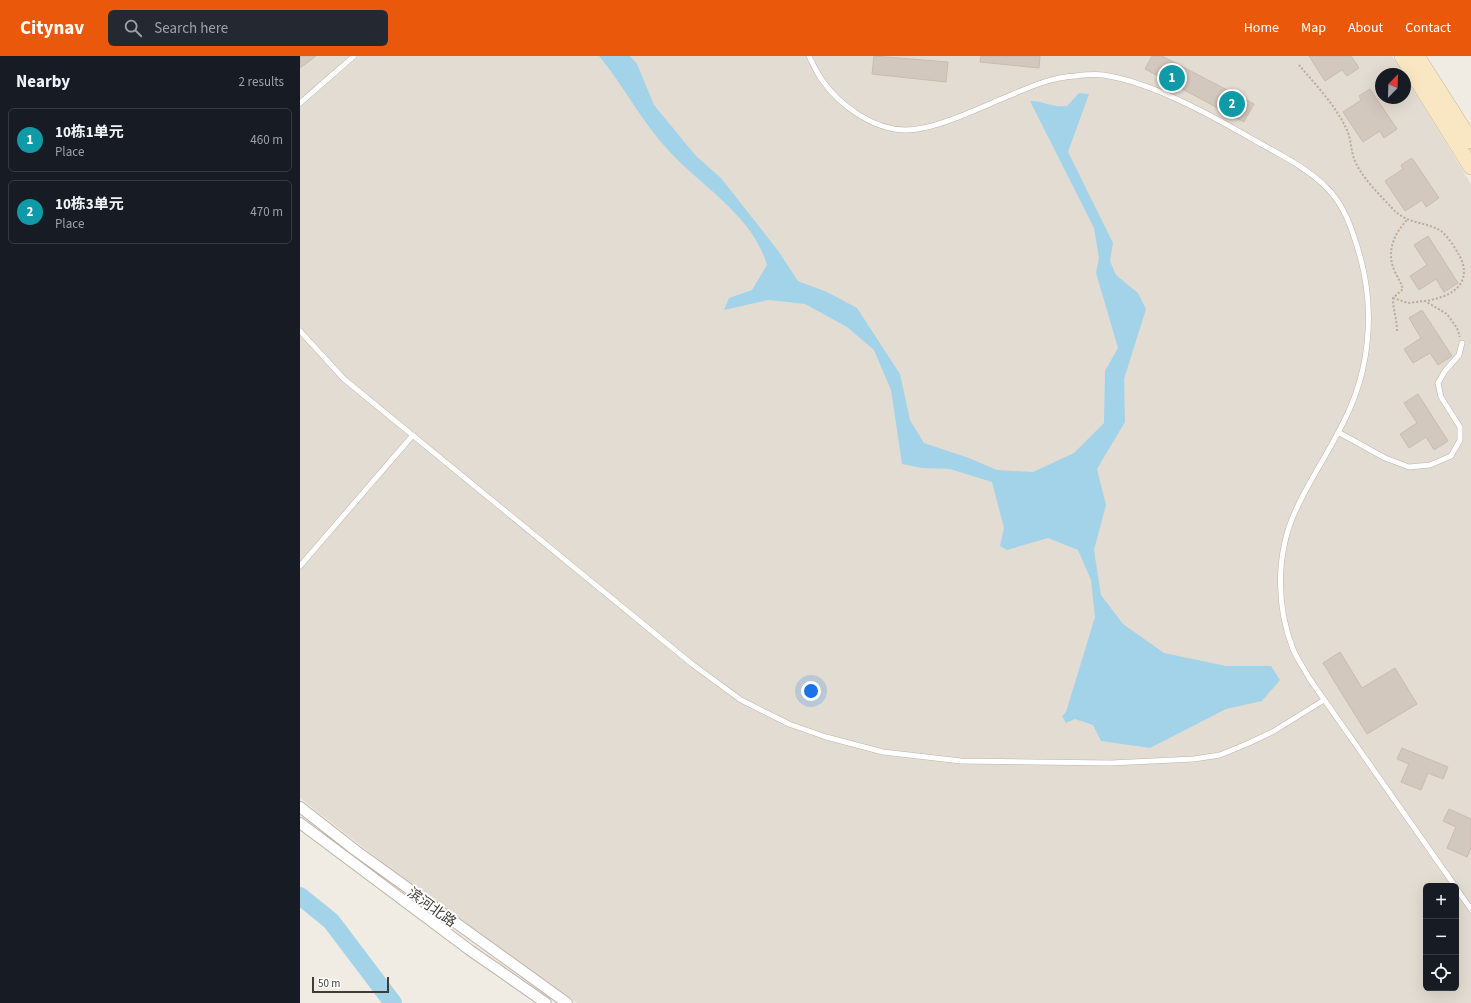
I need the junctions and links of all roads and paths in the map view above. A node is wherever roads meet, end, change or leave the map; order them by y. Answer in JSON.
{"nodes":[{"id":1,"x":354,"y":56,"type":"edge"},
{"id":2,"x":809,"y":56,"type":"edge"},
{"id":3,"x":1402,"y":56,"type":"edge"},
{"id":4,"x":1417,"y":56,"type":"edge"},
{"id":5,"x":1299,"y":65,"type":"dead end"},
{"id":6,"x":300,"y":103,"type":"edge"},
{"id":7,"x":1471,"y":141,"type":"edge"},
{"id":8,"x":1471,"y":167,"type":"edge"},
{"id":9,"x":1406,"y":220,"type":"junction"},
{"id":10,"x":1393,"y":298,"type":"junction"},
{"id":11,"x":1425,"y":302,"type":"junction"},
{"id":12,"x":300,"y":331,"type":"edge"},
{"id":13,"x":1396,"y":331,"type":"dead end"},
{"id":14,"x":1462,"y":343,"type":"joint"},
{"id":15,"x":1338,"y":432,"type":"junction"},
{"id":16,"x":412,"y":435,"type":"junction"},
{"id":17,"x":300,"y":566,"type":"edge"},
{"id":18,"x":1324,"y":700,"type":"junction"},
{"id":19,"x":300,"y":807,"type":"edge"},
{"id":20,"x":300,"y":823,"type":"edge"},
{"id":21,"x":1452,"y":883,"type":"edge"},
{"id":22,"x":1459,"y":892,"type":"edge"},
{"id":23,"x":1471,"y":909,"type":"edge"},
{"id":24,"x":546,"y":1003,"type":"edge"},
{"id":25,"x":567,"y":1003,"type":"edge"}],
"edges":[{"from":1,"to":6,"type":"lane"},
{"from":2,"to":15,"type":"lane"},
{"from":3,"to":8,"type":"street"},
{"from":4,"to":7,"type":"street"},
{"from":5,"to":9,"type":"path"},
{"from":9,"to":10,"type":"path"},
{"from":9,"to":11,"type":"path"},
{"from":10,"to":11,"type":"path"},
{"from":10,"to":13,"type":"path"},
{"from":11,"to":14,"type":"path"},
{"from":12,"to":16,"type":"lane"},
{"from":14,"to":15,"type":"lane"},
{"from":15,"to":18,"type":"lane"},
{"from":16,"to":17,"type":"lane"},
{"from":16,"to":18,"type":"lane"},
{"from":18,"to":21,"type":"lane"},
{"from":19,"to":25,"type":"street","name":"滨河北路"},
{"from":20,"to":24,"type":"street"},
{"from":22,"to":23,"type":"lane"}]}
